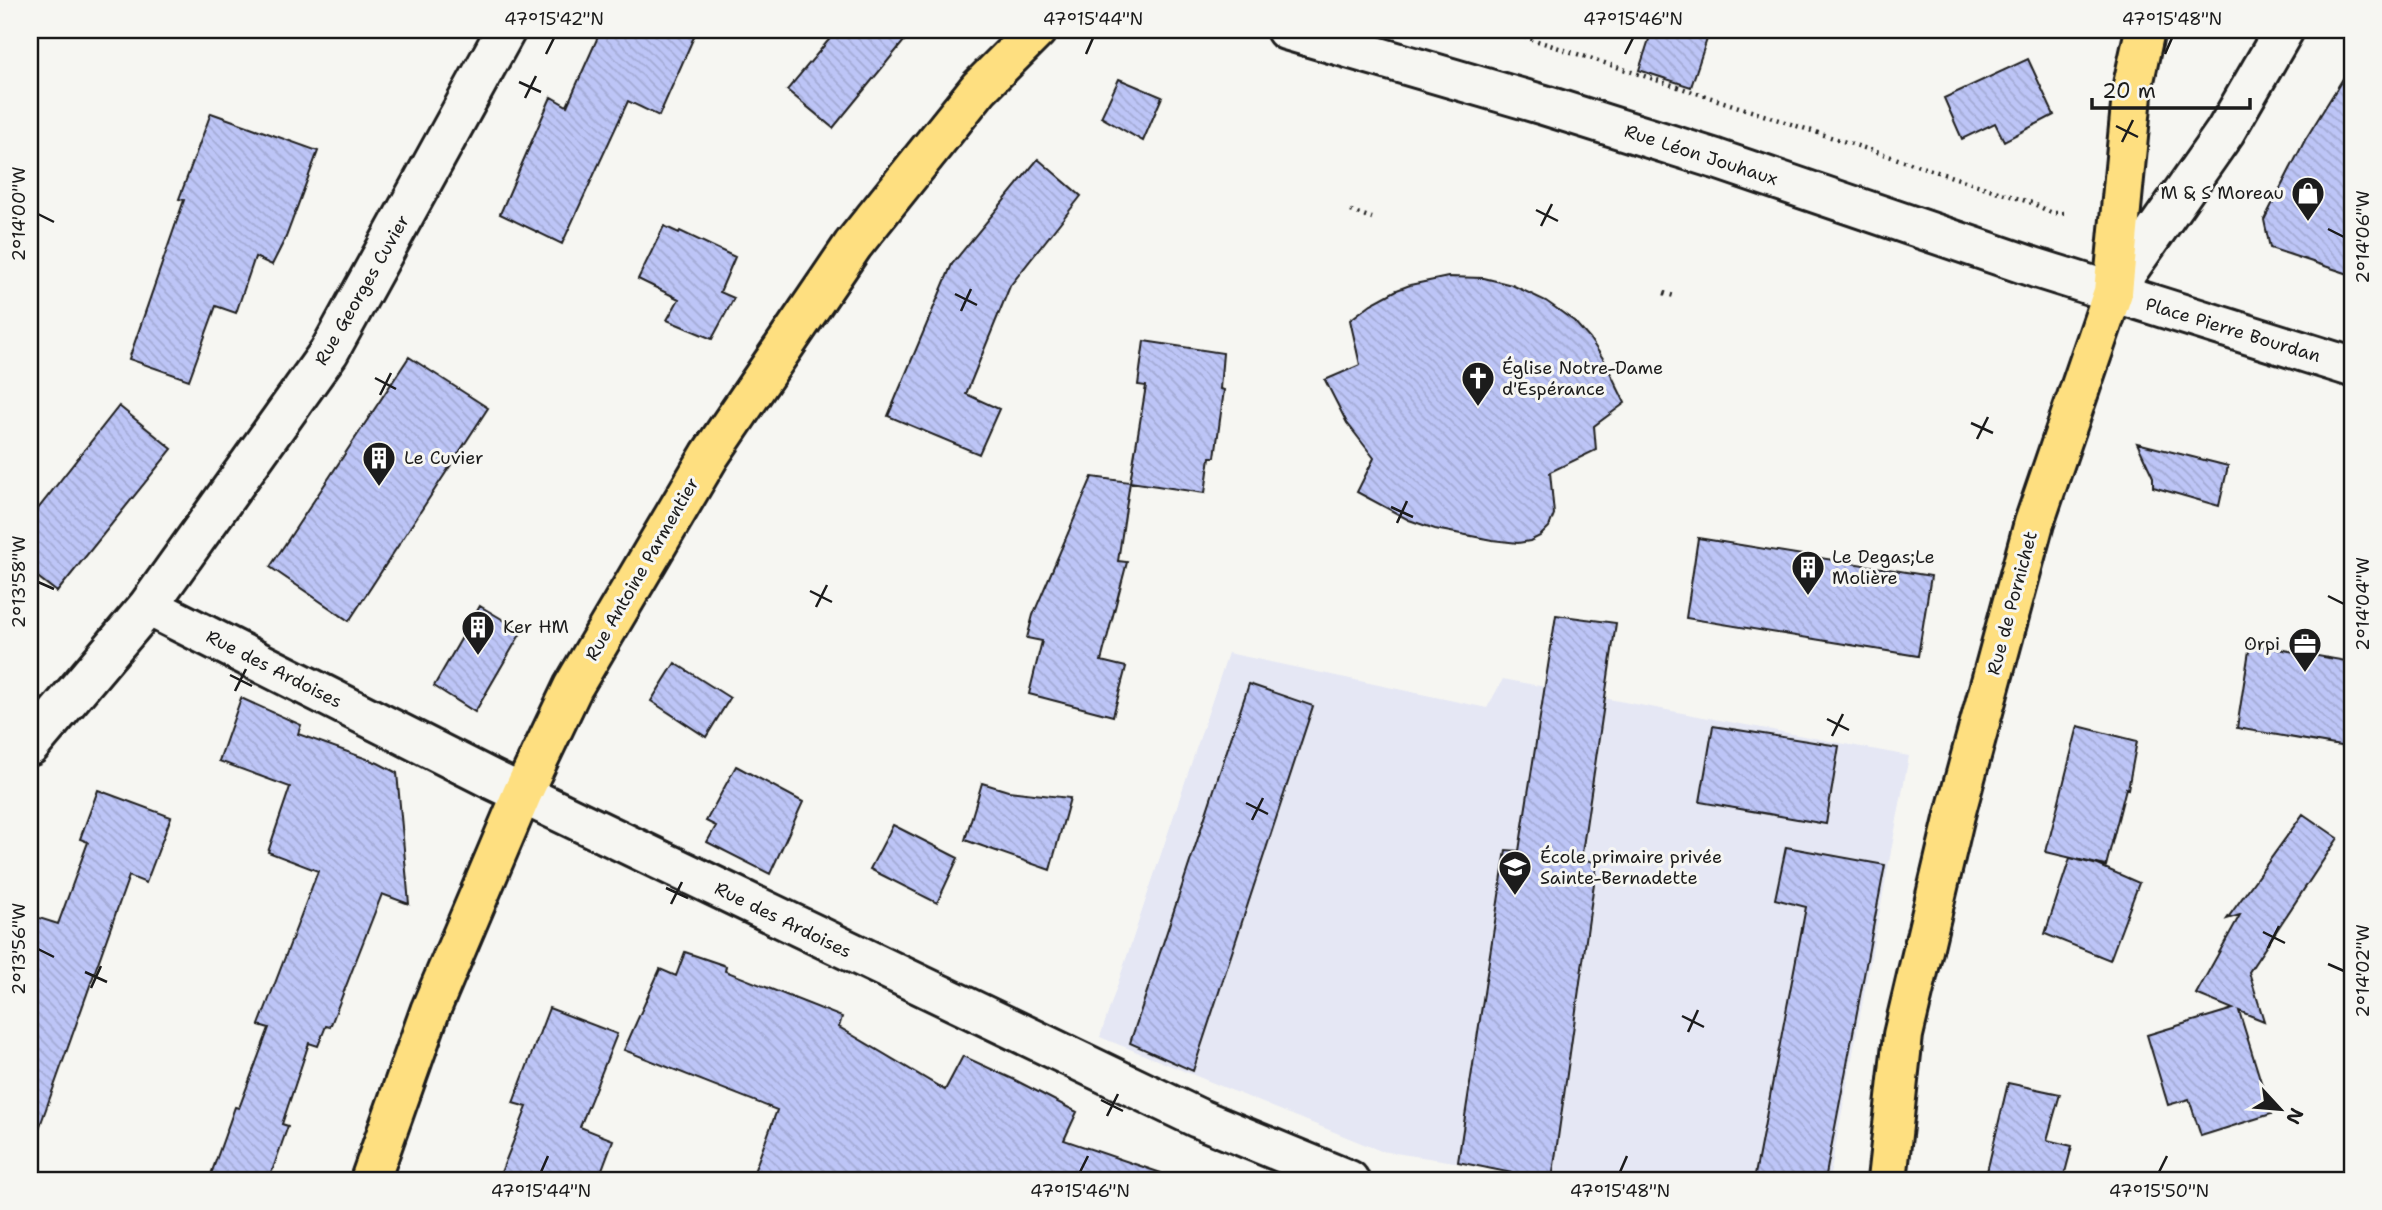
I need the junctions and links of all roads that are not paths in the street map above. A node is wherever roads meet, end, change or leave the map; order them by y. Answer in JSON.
{"nodes":[{"id":1,"x":506,"y":30,"type":"edge"},
{"id":2,"x":1037,"y":30,"type":"edge"},
{"id":3,"x":1286,"y":30,"type":"edge"},
{"id":4,"x":2145,"y":30,"type":"edge"},
{"id":5,"x":2284,"y":30,"type":"edge"},
{"id":6,"x":2113,"y":292,"type":"junction"},
{"id":7,"x":2352,"y":367,"type":"edge"},
{"id":8,"x":148,"y":606,"type":"junction"},
{"id":9,"x":30,"y":746,"type":"edge"},
{"id":10,"x":522,"y":794,"type":"junction"},
{"id":11,"x":370,"y":1180,"type":"edge"},
{"id":12,"x":1349,"y":1180,"type":"edge"},
{"id":13,"x":1887,"y":1180,"type":"edge"}],
"edges":[{"from":1,"to":8,"type":"street","name":"Rue Georges Cuvier"},
{"from":2,"to":10,"type":"main road","name":"Rue Antoine Parmentier"},
{"from":3,"to":6,"type":"street","name":"Rue Léon Jouhaux"},
{"from":4,"to":6,"type":"main road","name":"Rue de Pornichet"},
{"from":5,"to":6,"type":"street"},
{"from":6,"to":7,"type":"street","name":"Place Pierre Bourdan"},
{"from":6,"to":13,"type":"main road","name":"Rue de Pornichet"},
{"from":8,"to":9,"type":"street","name":"Rue Georges Cuvier"},
{"from":8,"to":10,"type":"street","name":"Rue des Ardoises"},
{"from":10,"to":11,"type":"main road","name":"Rue Antoine Parmentier"},
{"from":10,"to":12,"type":"street","name":"Rue des Ardoises"}]}
